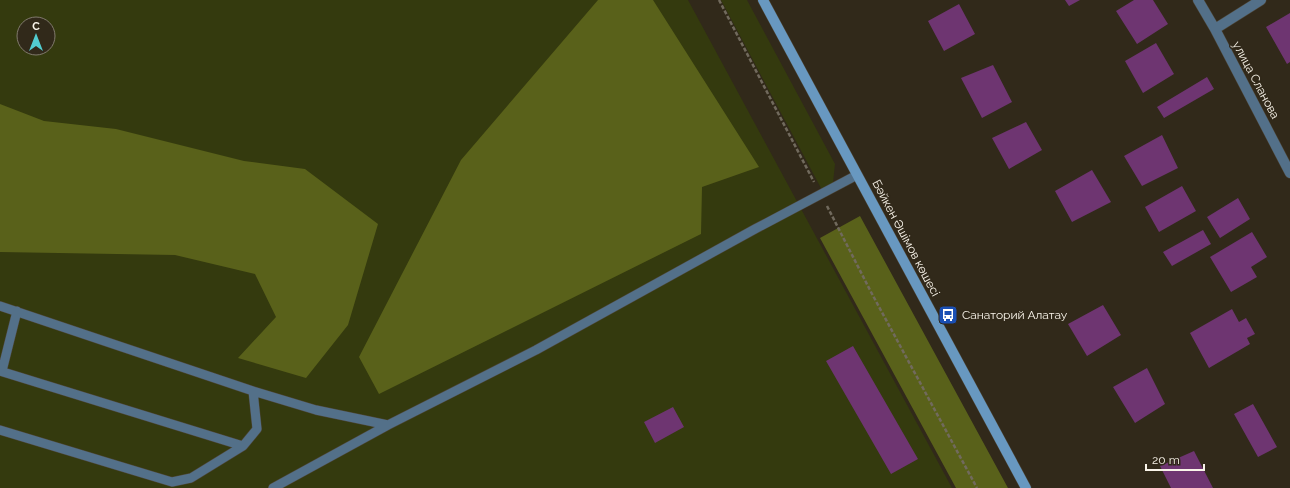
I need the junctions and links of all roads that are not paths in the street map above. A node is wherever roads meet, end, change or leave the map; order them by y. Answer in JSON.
{"nodes":[{"id":1,"x":763,"y":0,"type":"edge"},
{"id":2,"x":1198,"y":0,"type":"edge"},
{"id":3,"x":1261,"y":0,"type":"edge"},
{"id":4,"x":1215,"y":29,"type":"junction"},
{"id":5,"x":1290,"y":173,"type":"edge"},
{"id":6,"x":857,"y":175,"type":"junction"},
{"id":7,"x":0,"y":306,"type":"edge"},
{"id":8,"x":17,"y":311,"type":"junction"},
{"id":9,"x":1,"y":371,"type":"edge"},
{"id":10,"x":254,"y":391,"type":"junction"},
{"id":11,"x":388,"y":425,"type":"junction"},
{"id":12,"x":0,"y":430,"type":"edge"},
{"id":13,"x":243,"y":446,"type":"junction"},
{"id":14,"x":273,"y":488,"type":"edge"},
{"id":15,"x":1026,"y":488,"type":"edge"}],
"edges":[{"from":1,"to":6,"type":"main road","name":"Бәйкен Әшімов көшесі"},
{"from":2,"to":4,"type":"street","name":"улица Сланова"},
{"from":3,"to":4,"type":"street"},
{"from":4,"to":5,"type":"street","name":"улица Сланова"},
{"from":6,"to":11,"type":"lane"},
{"from":6,"to":15,"type":"main road","name":"Бәйкен Әшімов көшесі"},
{"from":7,"to":8,"type":"lane"},
{"from":8,"to":9,"type":"lane"},
{"from":8,"to":10,"type":"lane"},
{"from":9,"to":13,"type":"lane"},
{"from":10,"to":11,"type":"lane"},
{"from":10,"to":13,"type":"lane"},
{"from":11,"to":14,"type":"lane"},
{"from":12,"to":13,"type":"lane"}]}
